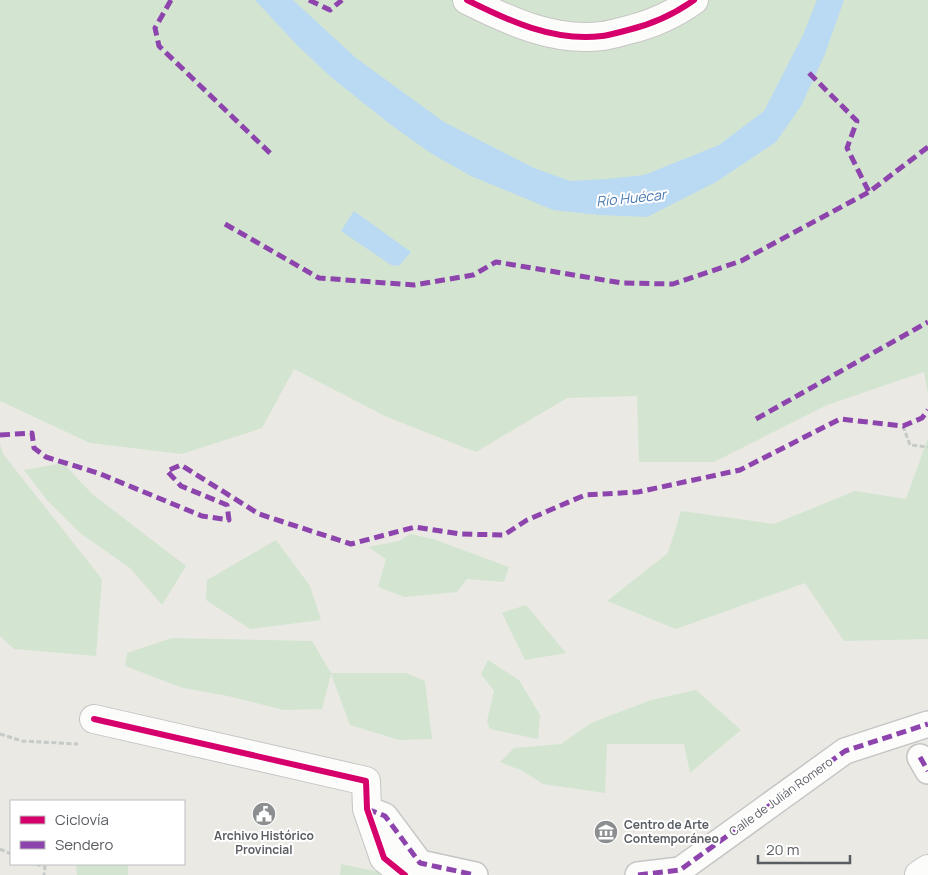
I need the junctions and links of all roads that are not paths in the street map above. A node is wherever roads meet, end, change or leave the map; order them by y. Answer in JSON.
{"nodes":[{"id":1,"x":467,"y":0,"type":"edge"},
{"id":2,"x":694,"y":0,"type":"edge"},
{"id":3,"x":94,"y":719,"type":"dead end"},
{"id":4,"x":928,"y":724,"type":"edge"},
{"id":5,"x":367,"y":810,"type":"junction"},
{"id":6,"x":928,"y":869,"type":"edge"},
{"id":7,"x":649,"y":874,"type":"edge"},
{"id":8,"x":405,"y":875,"type":"edge"},
{"id":9,"x":475,"y":875,"type":"edge"},
{"id":10,"x":919,"y":875,"type":"edge"}],
"edges":[{"from":1,"to":2,"type":"street"},
{"from":3,"to":5,"type":"street"},
{"from":4,"to":7,"type":"street","name":"Calle de Julián Romero"},
{"from":5,"to":8,"type":"street"},
{"from":5,"to":9,"type":"street"},
{"from":6,"to":10,"type":"street"}]}
